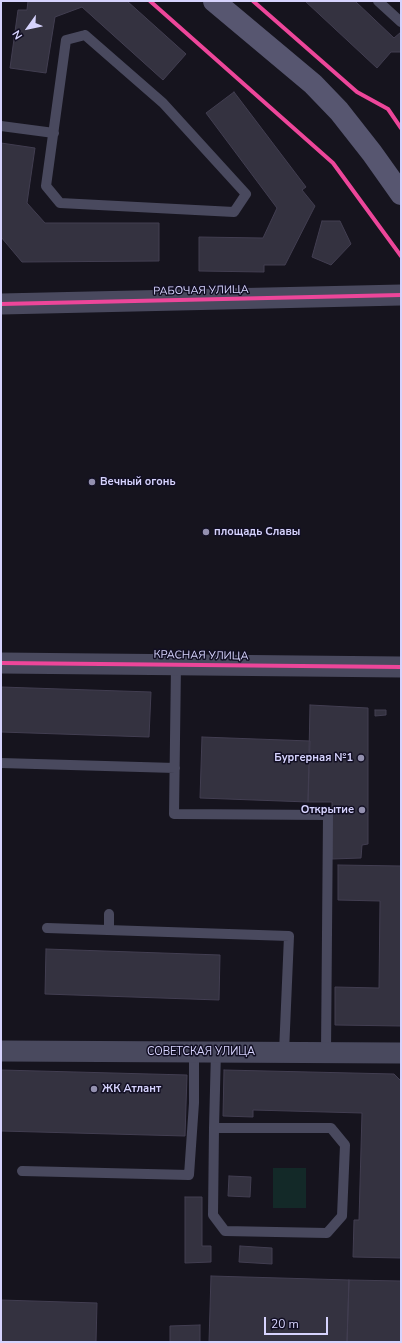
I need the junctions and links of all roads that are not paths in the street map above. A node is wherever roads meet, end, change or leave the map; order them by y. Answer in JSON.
{"nodes":[{"id":1,"x":214,"y":1,"type":"edge"},
{"id":2,"x":378,"y":1,"type":"edge"},
{"id":3,"x":401,"y":22,"type":"edge"},
{"id":4,"x":1,"y":126,"type":"edge"},
{"id":5,"x":54,"y":133,"type":"junction"},
{"id":6,"x":401,"y":194,"type":"edge"},
{"id":7,"x":401,"y":295,"type":"edge"},
{"id":8,"x":1,"y":304,"type":"edge"},
{"id":9,"x":1,"y":663,"type":"edge"},
{"id":10,"x":176,"y":665,"type":"junction"},
{"id":11,"x":401,"y":667,"type":"edge"},
{"id":12,"x":1,"y":762,"type":"edge"},
{"id":13,"x":175,"y":768,"type":"junction"},
{"id":14,"x":109,"y":914,"type":"dead end"},
{"id":15,"x":47,"y":928,"type":"dead end"},
{"id":16,"x":109,"y":930,"type":"junction"},
{"id":17,"x":1,"y":1051,"type":"edge"},
{"id":18,"x":194,"y":1052,"type":"junction"},
{"id":19,"x":216,"y":1052,"type":"junction"},
{"id":20,"x":284,"y":1052,"type":"junction"},
{"id":21,"x":326,"y":1052,"type":"junction"},
{"id":22,"x":401,"y":1053,"type":"edge"},
{"id":23,"x":214,"y":1128,"type":"junction"},
{"id":24,"x":22,"y":1171,"type":"dead end"}],
"edges":[{"from":1,"to":6,"type":"street"},
{"from":2,"to":3,"type":"lane"},
{"from":4,"to":5,"type":"lane"},
{"from":5,"to":5,"type":"lane"},
{"from":7,"to":8,"type":"street","name":"РАБОЧАЯ УЛИЦА"},
{"from":9,"to":10,"type":"street","name":"КРАСНАЯ УЛИЦА"},
{"from":10,"to":11,"type":"street","name":"КРАСНАЯ УЛИЦА"},
{"from":10,"to":13,"type":"lane"},
{"from":12,"to":13,"type":"lane"},
{"from":13,"to":21,"type":"lane"},
{"from":14,"to":16,"type":"lane"},
{"from":15,"to":16,"type":"lane"},
{"from":16,"to":20,"type":"lane"},
{"from":17,"to":18,"type":"street","name":"СОВЕТСКАЯ УЛИЦА"},
{"from":18,"to":19,"type":"street","name":"СОВЕТСКАЯ УЛИЦА"},
{"from":18,"to":24,"type":"lane"},
{"from":19,"to":20,"type":"street","name":"СОВЕТСКАЯ УЛИЦА"},
{"from":19,"to":23,"type":"lane"},
{"from":20,"to":21,"type":"street","name":"СОВЕТСКАЯ УЛИЦА"},
{"from":21,"to":22,"type":"street","name":"СОВЕТСКАЯ УЛИЦА"},
{"from":23,"to":23,"type":"lane"}]}
